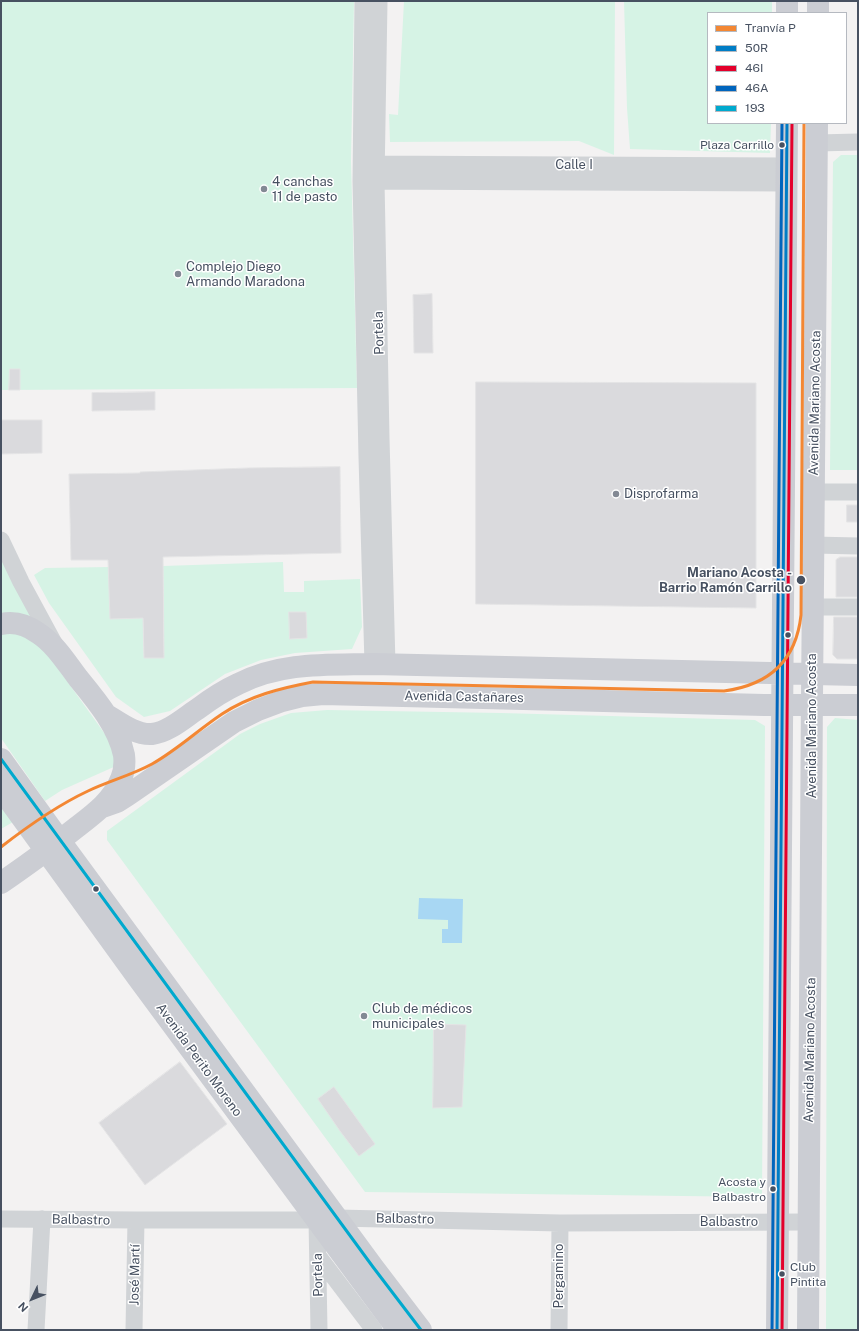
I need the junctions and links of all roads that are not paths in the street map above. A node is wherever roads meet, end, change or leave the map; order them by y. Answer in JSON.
{"nodes":[{"id":1,"x":363,"y":1,"type":"edge"},
{"id":2,"x":379,"y":1,"type":"edge"},
{"id":3,"x":787,"y":1,"type":"edge"},
{"id":4,"x":818,"y":1,"type":"edge"},
{"id":5,"x":787,"y":12,"type":"edge"},
{"id":6,"x":818,"y":12,"type":"edge"},
{"id":7,"x":787,"y":124,"type":"edge"},
{"id":8,"x":817,"y":133,"type":"edge"},
{"id":9,"x":858,"y":142,"type":"edge"},
{"id":10,"x":369,"y":164,"type":"junction"},
{"id":11,"x":786,"y":174,"type":"junction"},
{"id":12,"x":369,"y":181,"type":"junction"},
{"id":13,"x":813,"y":492,"type":"junction"},
{"id":14,"x":858,"y":492,"type":"edge"},
{"id":15,"x":1,"y":540,"type":"edge"},
{"id":16,"x":813,"y":545,"type":"junction"},
{"id":17,"x":858,"y":546,"type":"edge"},
{"id":18,"x":812,"y":607,"type":"junction"},
{"id":19,"x":858,"y":607,"type":"edge"},
{"id":20,"x":1,"y":624,"type":"edge"},
{"id":21,"x":57,"y":649,"type":"junction"},
{"id":22,"x":380,"y":665,"type":"junction"},
{"id":23,"x":782,"y":674,"type":"junction"},
{"id":24,"x":813,"y":674,"type":"junction"},
{"id":25,"x":858,"y":675,"type":"edge"},
{"id":26,"x":782,"y":704,"type":"junction"},
{"id":27,"x":812,"y":705,"type":"junction"},
{"id":28,"x":858,"y":705,"type":"edge"},
{"id":29,"x":107,"y":715,"type":"junction"},
{"id":30,"x":1,"y":759,"type":"edge"},
{"id":31,"x":1,"y":790,"type":"edge"},
{"id":32,"x":100,"y":808,"type":"junction"},
{"id":33,"x":53,"y":846,"type":"junction"},
{"id":34,"x":1,"y":883,"type":"edge"},
{"id":35,"x":1,"y":1219,"type":"edge"},
{"id":36,"x":42,"y":1219,"type":"junction"},
{"id":37,"x":327,"y":1219,"type":"junction"},
{"id":38,"x":136,"y":1220,"type":"junction"},
{"id":39,"x":778,"y":1222,"type":"junction"},
{"id":40,"x":808,"y":1222,"type":"junction"},
{"id":41,"x":560,"y":1223,"type":"junction"},
{"id":42,"x":318,"y":1256,"type":"junction"},
{"id":43,"x":36,"y":1330,"type":"edge"},
{"id":44,"x":134,"y":1330,"type":"edge"},
{"id":45,"x":319,"y":1330,"type":"edge"},
{"id":46,"x":374,"y":1330,"type":"edge"},
{"id":47,"x":398,"y":1330,"type":"edge"},
{"id":48,"x":421,"y":1330,"type":"edge"},
{"id":49,"x":559,"y":1330,"type":"edge"},
{"id":50,"x":777,"y":1330,"type":"edge"},
{"id":51,"x":808,"y":1330,"type":"edge"}],
"edges":[{"from":1,"to":10,"type":"street","name":"Portela"},
{"from":2,"to":10,"type":"street","name":"Portela"},
{"from":3,"to":5,"type":"main road"},
{"from":4,"to":6,"type":"main road"},
{"from":7,"to":11,"type":"main road"},
{"from":8,"to":9,"type":"street"},
{"from":8,"to":13,"type":"main road","name":"Avenida Mariano Acosta"},
{"from":10,"to":11,"type":"street","name":"Calle I"},
{"from":10,"to":12,"type":"street","name":"Portela"},
{"from":11,"to":12,"type":"street","name":"Calle I"},
{"from":11,"to":23,"type":"main road"},
{"from":12,"to":22,"type":"street","name":"Portela"},
{"from":13,"to":14,"type":"street"},
{"from":13,"to":16,"type":"main road","name":"Avenida Mariano Acosta"},
{"from":15,"to":21,"type":"street"},
{"from":16,"to":17,"type":"street"},
{"from":16,"to":18,"type":"main road","name":"Avenida Mariano Acosta"},
{"from":18,"to":19,"type":"street"},
{"from":18,"to":24,"type":"main road","name":"Avenida Mariano Acosta"},
{"from":20,"to":21,"type":"main road"},
{"from":21,"to":29,"type":"main road"},
{"from":22,"to":23,"type":"main road"},
{"from":22,"to":29,"type":"main road"},
{"from":23,"to":24,"type":"main road"},
{"from":23,"to":26,"type":"main road"},
{"from":24,"to":25,"type":"main road"},
{"from":24,"to":27,"type":"main road","name":"Avenida Mariano Acosta"},
{"from":26,"to":27,"type":"main road","name":"Avenida Castañares"},
{"from":26,"to":32,"type":"main road","name":"Avenida Castañares"},
{"from":26,"to":39,"type":"main road"},
{"from":27,"to":28,"type":"main road","name":"Avenida Castañares"},
{"from":27,"to":40,"type":"main road","name":"Avenida Mariano Acosta"},
{"from":29,"to":32,"type":"main road"},
{"from":30,"to":33,"type":"main road","name":"Avenida Perito Moreno"},
{"from":31,"to":33,"type":"main road","name":"Avenida Perito Moreno"},
{"from":32,"to":33,"type":"main road"},
{"from":33,"to":34,"type":"main road"},
{"from":33,"to":37,"type":"main road","name":"Avenida Perito Moreno"},
{"from":35,"to":36,"type":"street","name":"Balbastro"},
{"from":36,"to":38,"type":"street","name":"Balbastro"},
{"from":36,"to":43,"type":"street"},
{"from":37,"to":38,"type":"street","name":"Balbastro"},
{"from":37,"to":41,"type":"street","name":"Balbastro"},
{"from":37,"to":42,"type":"street","name":"Portela"},
{"from":37,"to":47,"type":"main road","name":"Avenida Perito Moreno"},
{"from":37,"to":48,"type":"main road","name":"Avenida Perito Moreno"},
{"from":38,"to":44,"type":"street","name":"José Martí"},
{"from":39,"to":40,"type":"street","name":"Balbastro"},
{"from":39,"to":41,"type":"street","name":"Balbastro"},
{"from":39,"to":50,"type":"main road"},
{"from":40,"to":51,"type":"main road","name":"Avenida Mariano Acosta"},
{"from":41,"to":49,"type":"street","name":"Pergamino"},
{"from":42,"to":45,"type":"street","name":"Portela"},
{"from":42,"to":46,"type":"street"}]}
